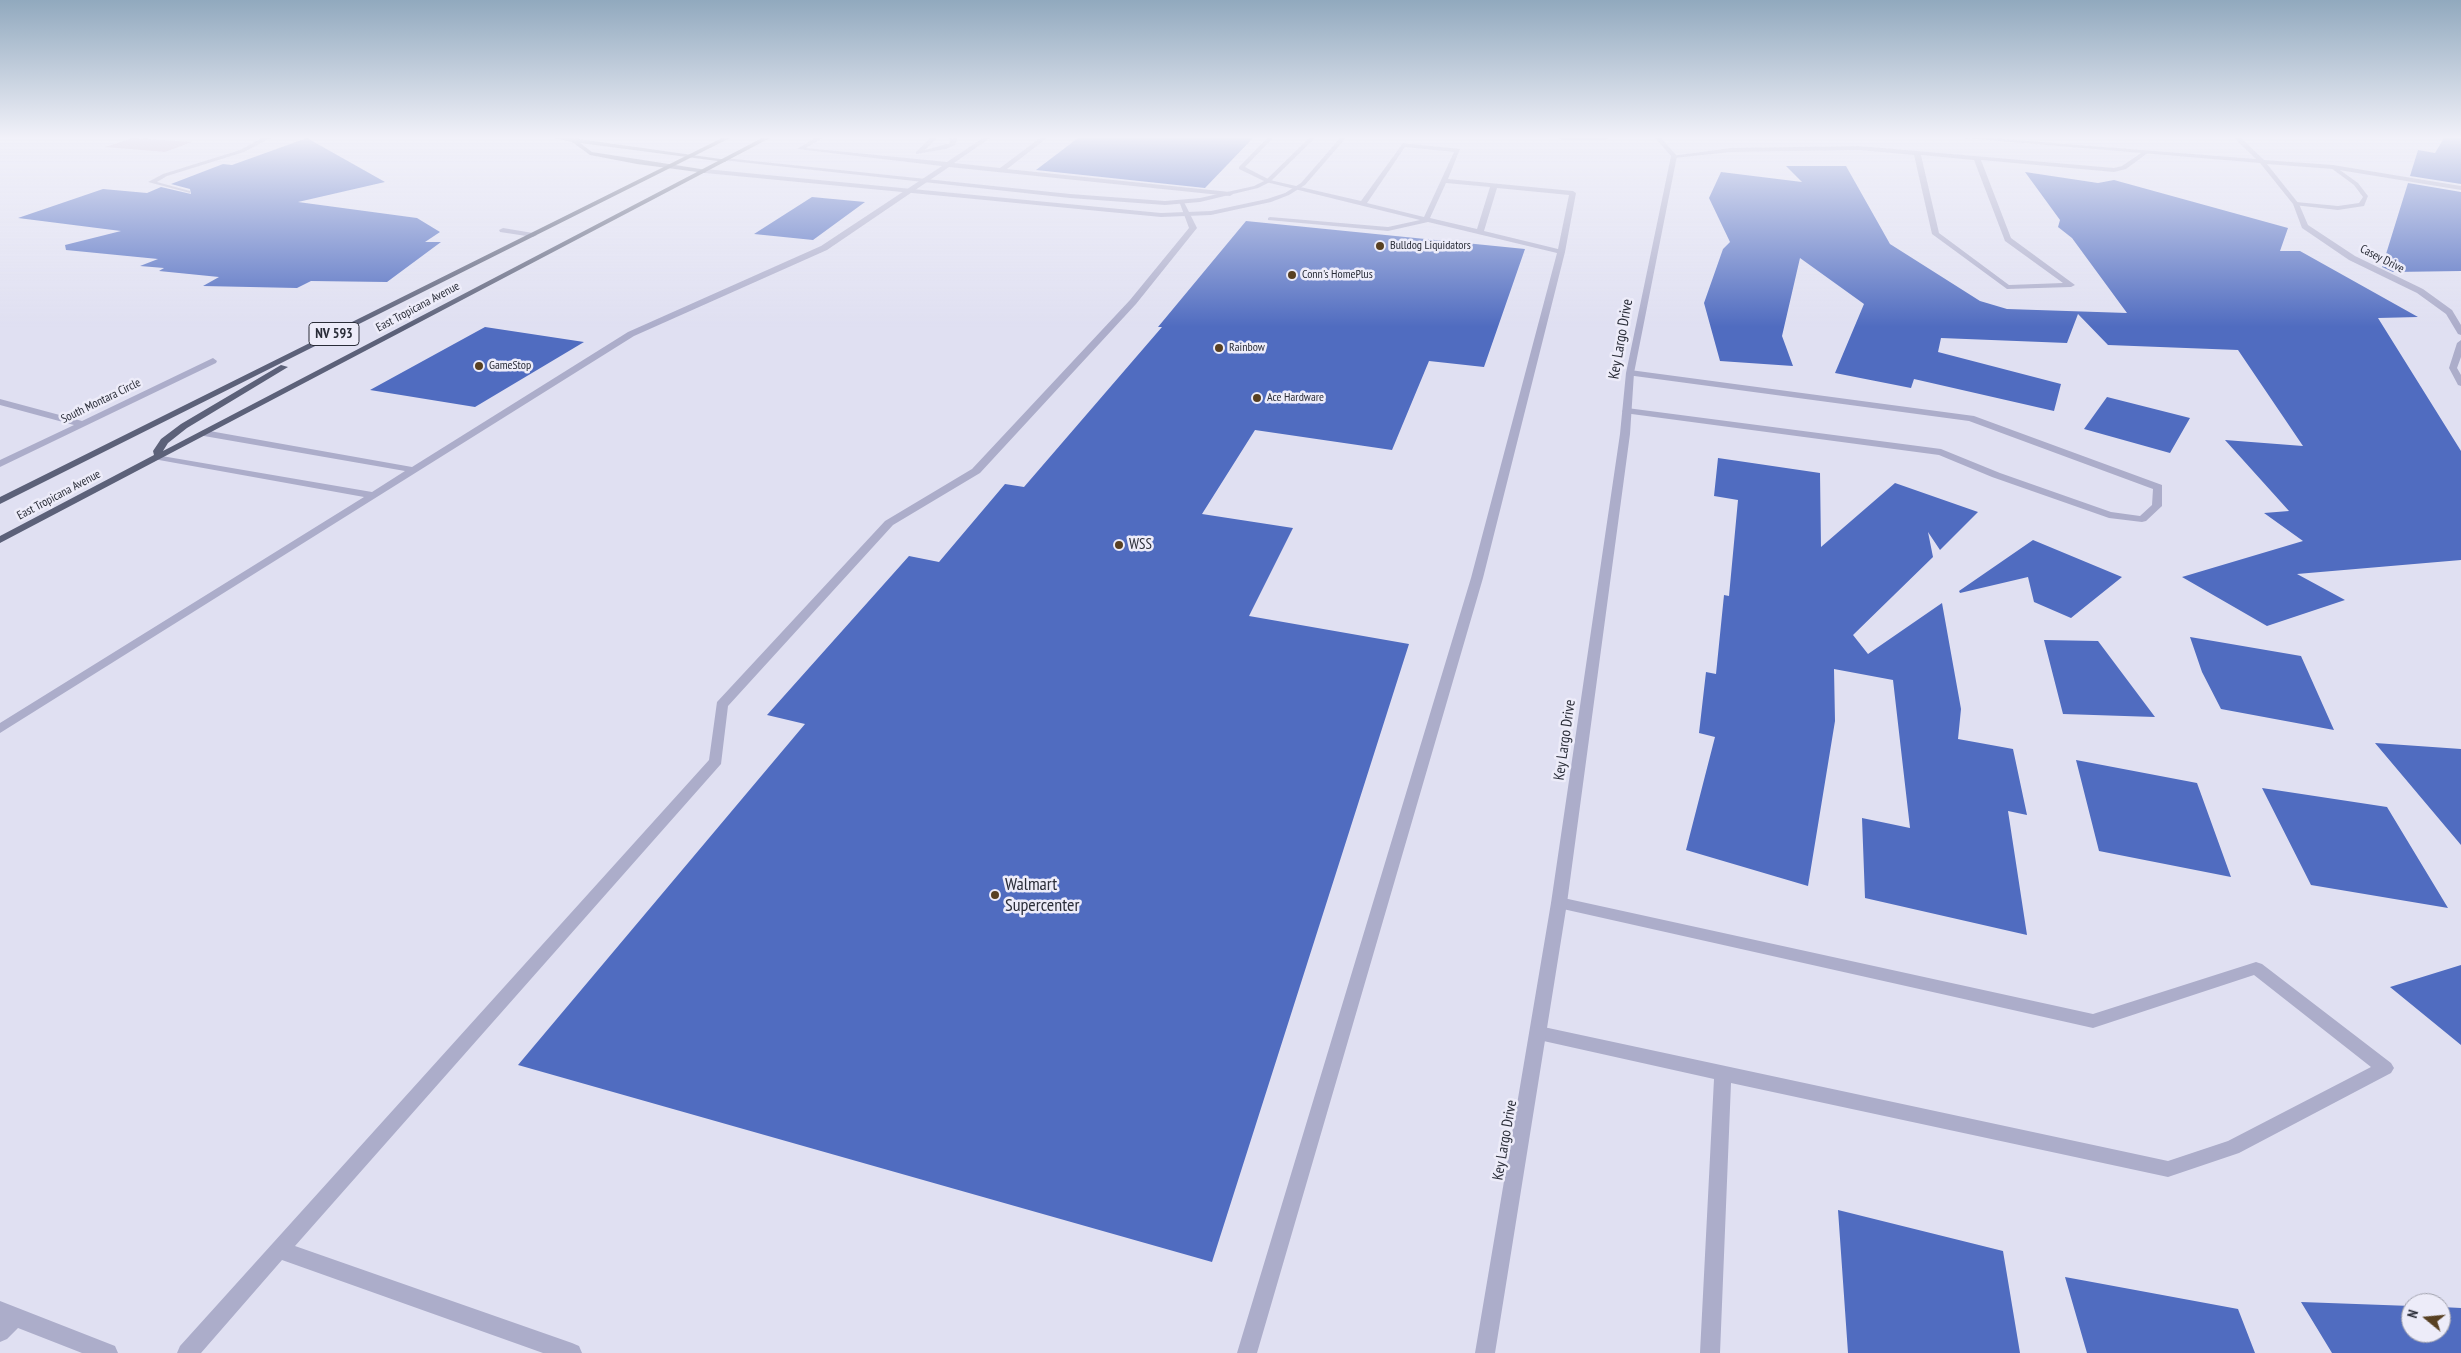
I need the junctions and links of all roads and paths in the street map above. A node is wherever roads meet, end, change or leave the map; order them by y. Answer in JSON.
{"nodes":[{"id":1,"x":601,"y":201,"type":"edge"},
{"id":2,"x":647,"y":201,"type":"edge"},
{"id":3,"x":893,"y":201,"type":"edge"},
{"id":4,"x":1009,"y":201,"type":"edge"},
{"id":5,"x":1121,"y":201,"type":"edge"},
{"id":6,"x":1207,"y":201,"type":"edge"},
{"id":7,"x":1265,"y":201,"type":"edge"},
{"id":8,"x":1347,"y":201,"type":"edge"},
{"id":9,"x":1365,"y":201,"type":"edge"},
{"id":10,"x":1434,"y":201,"type":"edge"},
{"id":11,"x":1489,"y":201,"type":"edge"},
{"id":12,"x":1572,"y":201,"type":"edge"},
{"id":13,"x":1665,"y":201,"type":"edge"},
{"id":14,"x":1928,"y":201,"type":"edge"},
{"id":15,"x":1993,"y":201,"type":"edge"},
{"id":16,"x":2294,"y":201,"type":"edge"},
{"id":17,"x":2364,"y":201,"type":"edge"},
{"id":18,"x":2296,"y":204,"type":"junction"},
{"id":19,"x":1362,"y":205,"type":"junction"},
{"id":20,"x":1184,"y":208,"type":"junction"},
{"id":21,"x":1270,"y":219,"type":"dead end"},
{"id":22,"x":1425,"y":221,"type":"junction"},
{"id":23,"x":503,"y":230,"type":"dead end"},
{"id":24,"x":1480,"y":231,"type":"junction"},
{"id":25,"x":533,"y":235,"type":"junction"},
{"id":26,"x":1561,"y":252,"type":"junction"},
{"id":27,"x":2461,"y":332,"type":"edge"},
{"id":28,"x":325,"y":339,"type":"junction"},
{"id":29,"x":2461,"y":343,"type":"edge"},
{"id":30,"x":213,"y":361,"type":"dead end"},
{"id":31,"x":1630,"y":373,"type":"junction"},
{"id":32,"x":2461,"y":383,"type":"edge"},
{"id":33,"x":0,"y":402,"type":"edge"},
{"id":34,"x":1627,"y":411,"type":"junction"},
{"id":35,"x":83,"y":424,"type":"junction"},
{"id":36,"x":204,"y":433,"type":"junction"},
{"id":37,"x":159,"y":456,"type":"junction"},
{"id":38,"x":0,"y":464,"type":"edge"},
{"id":39,"x":414,"y":470,"type":"junction"},
{"id":40,"x":373,"y":496,"type":"junction"},
{"id":41,"x":0,"y":501,"type":"edge"},
{"id":42,"x":0,"y":540,"type":"edge"},
{"id":43,"x":0,"y":729,"type":"edge"},
{"id":44,"x":1559,"y":903,"type":"junction"},
{"id":45,"x":1539,"y":1033,"type":"junction"},
{"id":46,"x":1723,"y":1074,"type":"junction"},
{"id":47,"x":279,"y":1250,"type":"junction"},
{"id":48,"x":8,"y":1314,"type":"edge"},
{"id":49,"x":0,"y":1332,"type":"edge"},
{"id":50,"x":108,"y":1353,"type":"edge"},
{"id":51,"x":187,"y":1353,"type":"edge"},
{"id":52,"x":572,"y":1353,"type":"edge"},
{"id":53,"x":1247,"y":1353,"type":"edge"},
{"id":54,"x":1485,"y":1353,"type":"edge"},
{"id":55,"x":1710,"y":1353,"type":"edge"}],
"edges":[{"from":1,"to":25,"type":"main road","name":"East Tropicana Avenue","number":"NV 593"},
{"from":2,"to":36,"type":"main road","name":"East Tropicana Avenue","number":"NV 593"},
{"from":3,"to":39,"type":"street"},
{"from":4,"to":20,"type":"street"},
{"from":5,"to":20,"type":"street"},
{"from":6,"to":20,"type":"street"},
{"from":7,"to":20,"type":"street"},
{"from":8,"to":19,"type":"street"},
{"from":9,"to":19,"type":"street"},
{"from":10,"to":22,"type":"street"},
{"from":11,"to":24,"type":"street"},
{"from":12,"to":26,"type":"street"},
{"from":13,"to":31,"type":"street","name":"Key Largo Drive"},
{"from":14,"to":15,"type":"street"},
{"from":16,"to":18,"type":"street","name":"Casey Drive"},
{"from":17,"to":18,"type":"street"},
{"from":18,"to":27,"type":"street","name":"Casey Drive"},
{"from":19,"to":22,"type":"street"},
{"from":20,"to":47,"type":"street"},
{"from":21,"to":22,"type":"street"},
{"from":22,"to":24,"type":"street"},
{"from":23,"to":25,"type":"street"},
{"from":24,"to":26,"type":"street"},
{"from":25,"to":28,"type":"main road","name":"East Tropicana Avenue","number":"NV 593"},
{"from":26,"to":53,"type":"street"},
{"from":28,"to":37,"type":"main road"},
{"from":28,"to":41,"type":"main road","name":"East Tropicana Avenue","number":"NV 593"},
{"from":29,"to":32,"type":"street"},
{"from":30,"to":35,"type":"street","name":"South Montara Circle"},
{"from":31,"to":34,"type":"street","name":"Key Largo Drive"},
{"from":31,"to":34,"type":"street"},
{"from":33,"to":35,"type":"street"},
{"from":34,"to":44,"type":"street","name":"Key Largo Drive"},
{"from":35,"to":38,"type":"street","name":"South Montara Circle"},
{"from":36,"to":37,"type":"main road","name":"East Tropicana Avenue","number":"NV 593"},
{"from":36,"to":39,"type":"street"},
{"from":37,"to":40,"type":"street"},
{"from":37,"to":42,"type":"main road","name":"East Tropicana Avenue","number":"NV 593"},
{"from":39,"to":40,"type":"street"},
{"from":40,"to":43,"type":"street"},
{"from":44,"to":45,"type":"street","name":"Key Largo Drive"},
{"from":44,"to":46,"type":"street"},
{"from":45,"to":46,"type":"street"},
{"from":45,"to":54,"type":"street","name":"Key Largo Drive"},
{"from":46,"to":55,"type":"street"},
{"from":47,"to":51,"type":"street"},
{"from":47,"to":52,"type":"street"},
{"from":48,"to":49,"type":"street"},
{"from":48,"to":50,"type":"street"}]}
